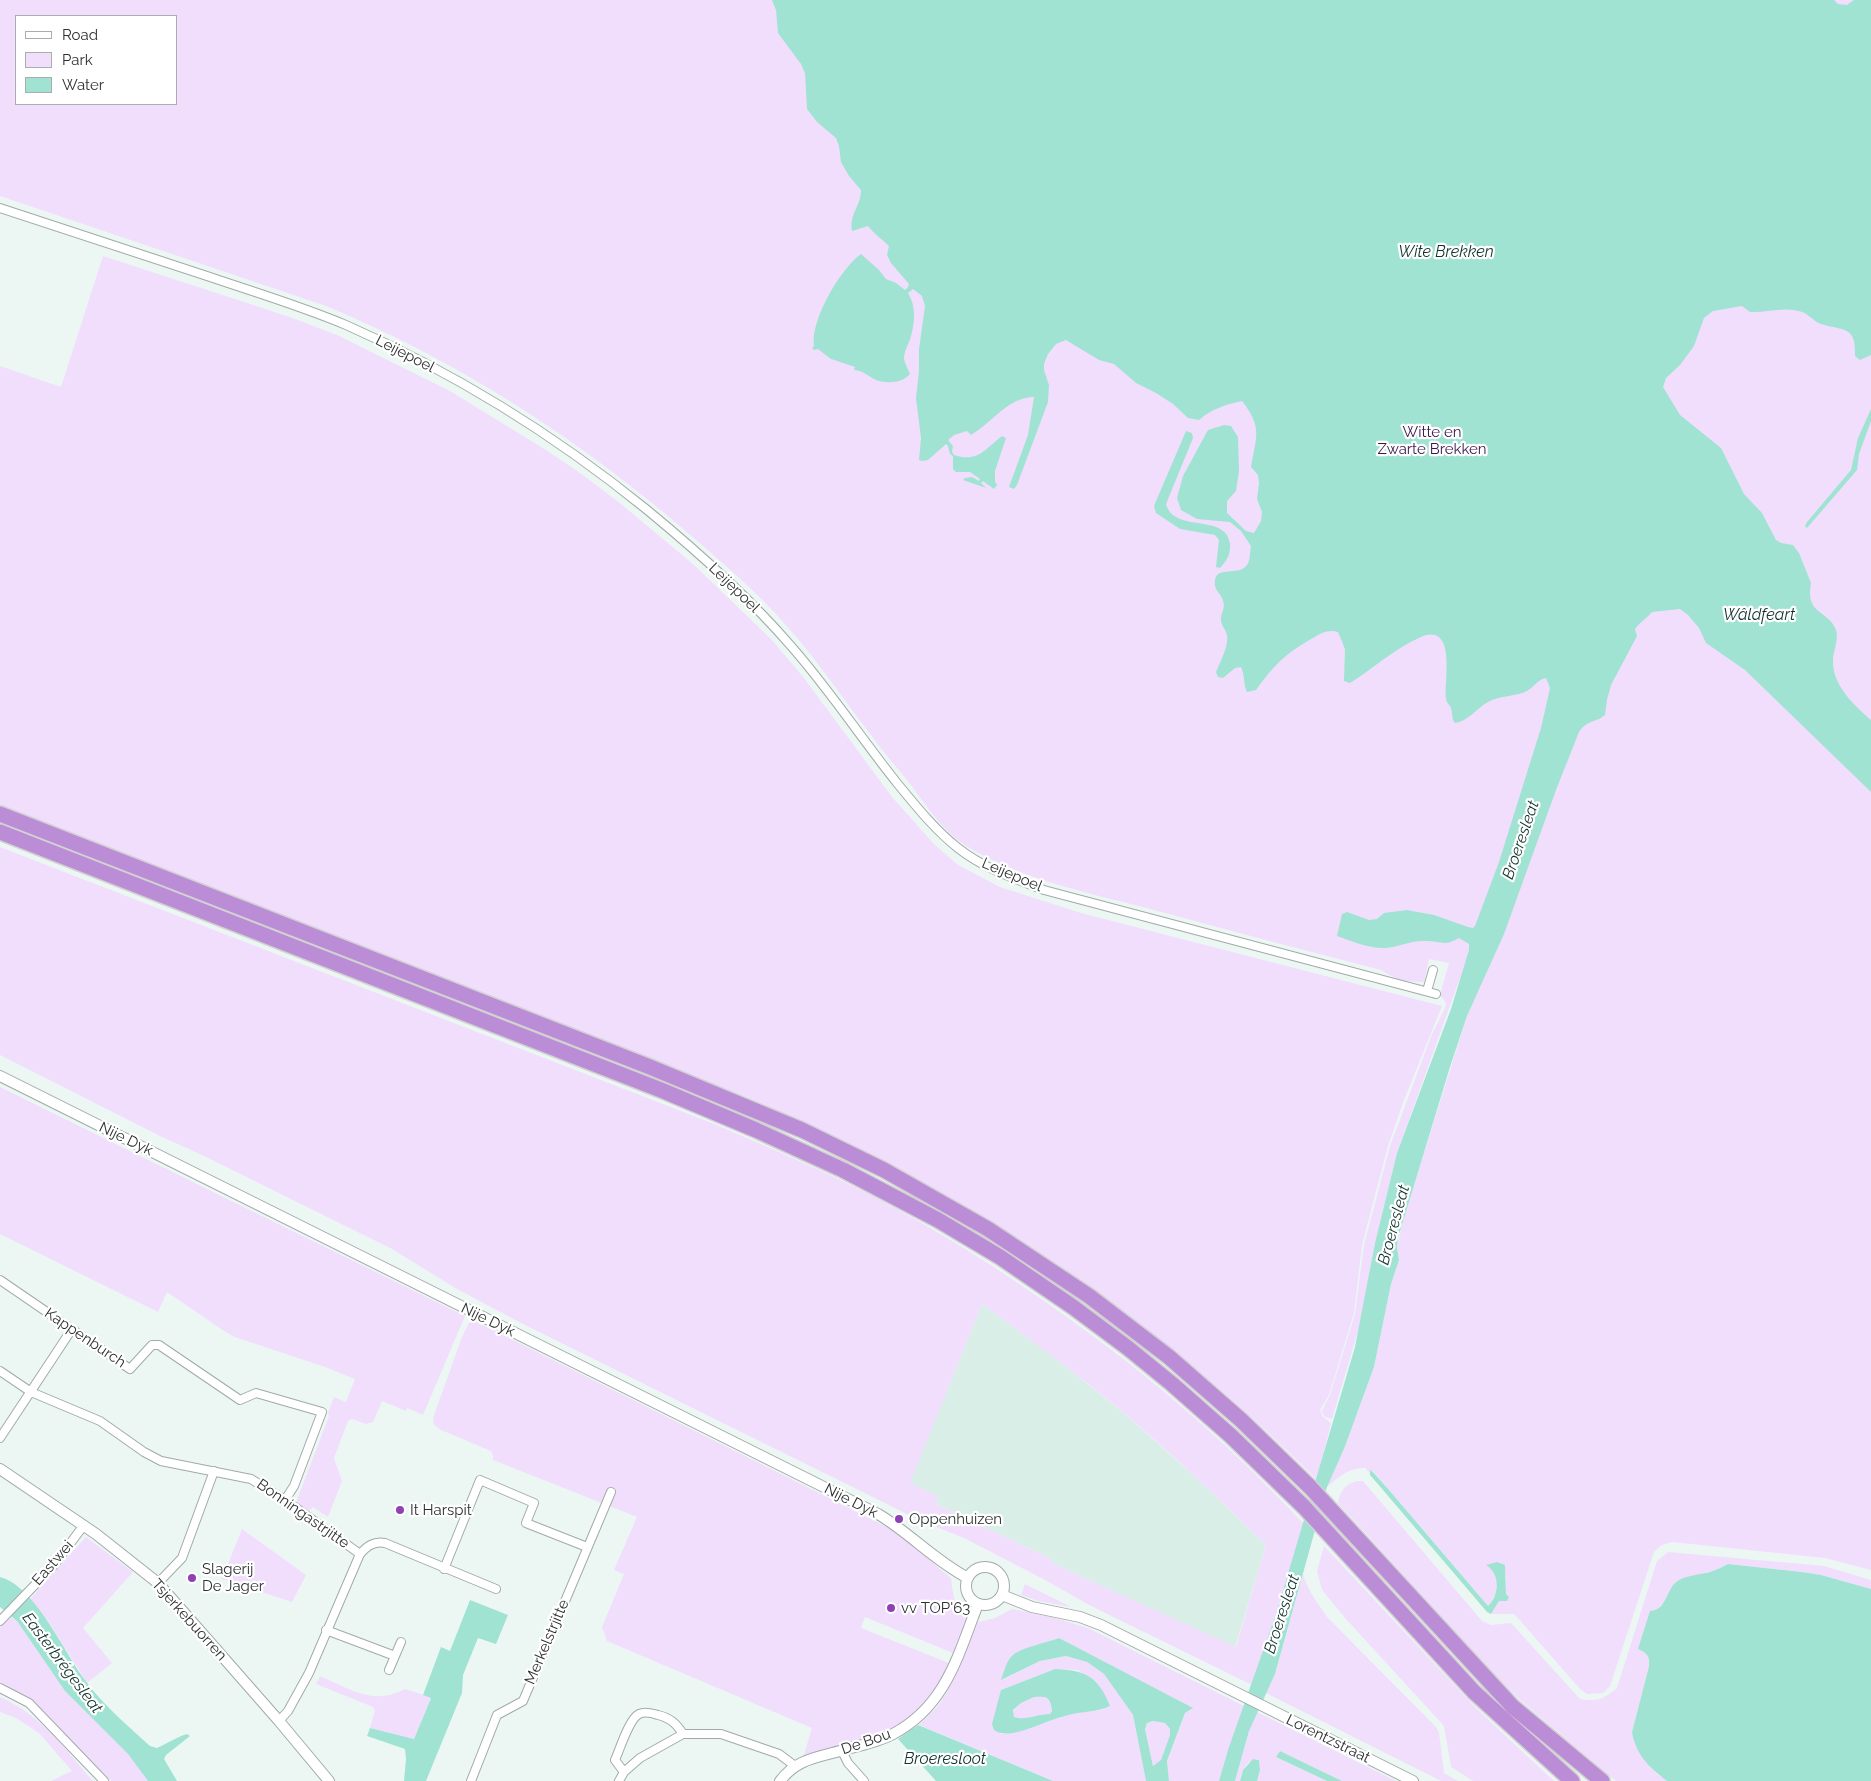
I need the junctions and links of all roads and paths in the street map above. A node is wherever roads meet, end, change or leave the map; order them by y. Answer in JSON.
{"nodes":[{"id":1,"x":0,"y":208,"type":"edge"},
{"id":2,"x":0,"y":814,"type":"edge"},
{"id":3,"x":0,"y":832,"type":"edge"},
{"id":4,"x":1433,"y":970,"type":"dead end"},
{"id":5,"x":1426,"y":991,"type":"junction"},
{"id":6,"x":1436,"y":994,"type":"dead end"},
{"id":7,"x":0,"y":1076,"type":"edge"},
{"id":8,"x":0,"y":1280,"type":"edge"},
{"id":9,"x":72,"y":1329,"type":"junction"},
{"id":10,"x":0,"y":1371,"type":"edge"},
{"id":11,"x":31,"y":1392,"type":"junction"},
{"id":12,"x":0,"y":1438,"type":"edge"},
{"id":13,"x":0,"y":1469,"type":"edge"},
{"id":14,"x":214,"y":1472,"type":"junction"},
{"id":15,"x":611,"y":1492,"type":"dead end"},
{"id":16,"x":285,"y":1500,"type":"junction"},
{"id":17,"x":84,"y":1525,"type":"junction"},
{"id":18,"x":587,"y":1547,"type":"junction"},
{"id":19,"x":360,"y":1554,"type":"junction"},
{"id":20,"x":444,"y":1569,"type":"junction"},
{"id":21,"x":968,"y":1578,"type":"junction"},
{"id":22,"x":158,"y":1583,"type":"junction"},
{"id":23,"x":496,"y":1590,"type":"dead end"},
{"id":24,"x":1002,"y":1595,"type":"junction"},
{"id":25,"x":978,"y":1604,"type":"junction"},
{"id":26,"x":3,"y":1618,"type":"edge"},
{"id":27,"x":326,"y":1630,"type":"junction"},
{"id":28,"x":401,"y":1642,"type":"dead end"},
{"id":29,"x":395,"y":1656,"type":"junction"},
{"id":30,"x":389,"y":1670,"type":"dead end"},
{"id":31,"x":0,"y":1688,"type":"edge"},
{"id":32,"x":279,"y":1720,"type":"junction"},
{"id":33,"x":682,"y":1734,"type":"junction"},
{"id":34,"x":842,"y":1751,"type":"junction"},
{"id":35,"x":795,"y":1766,"type":"junction"},
{"id":36,"x":624,"y":1772,"type":"junction"},
{"id":37,"x":104,"y":1781,"type":"edge"},
{"id":38,"x":329,"y":1781,"type":"edge"},
{"id":39,"x":471,"y":1781,"type":"edge"},
{"id":40,"x":619,"y":1781,"type":"edge"},
{"id":41,"x":780,"y":1781,"type":"edge"},
{"id":42,"x":864,"y":1781,"type":"edge"},
{"id":43,"x":1413,"y":1781,"type":"edge"},
{"id":44,"x":1572,"y":1781,"type":"edge"},
{"id":45,"x":1602,"y":1781,"type":"edge"}],
"edges":[{"from":1,"to":5,"type":"street","name":"Leijepoel"},
{"from":2,"to":45,"type":"highway"},
{"from":3,"to":44,"type":"highway"},
{"from":4,"to":5,"type":"street"},
{"from":5,"to":6,"type":"street","name":"Leijepoel"},
{"from":7,"to":21,"type":"street","name":"Nije Dyk"},
{"from":8,"to":9,"type":"street","name":"Kappenburch"},
{"from":9,"to":11,"type":"street"},
{"from":9,"to":16,"type":"street","name":"Kappenburch"},
{"from":10,"to":11,"type":"street","name":"Bonningastrjitte"},
{"from":11,"to":12,"type":"street"},
{"from":11,"to":14,"type":"street","name":"Bonningastrjitte"},
{"from":13,"to":17,"type":"street","name":"Tsjerkebuorren"},
{"from":14,"to":16,"type":"street","name":"Bonningastrjitte"},
{"from":14,"to":22,"type":"street"},
{"from":15,"to":18,"type":"street","name":"Merkelstrjitte"},
{"from":16,"to":19,"type":"street","name":"Bonningastrjitte"},
{"from":17,"to":22,"type":"street","name":"Tsjerkebuorren"},
{"from":17,"to":26,"type":"street","name":"Eastwei"},
{"from":18,"to":20,"type":"street"},
{"from":18,"to":39,"type":"street","name":"Merkelstrjitte"},
{"from":19,"to":20,"type":"street"},
{"from":19,"to":27,"type":"street"},
{"from":20,"to":23,"type":"street"},
{"from":21,"to":24,"type":"street"},
{"from":21,"to":25,"type":"street"},
{"from":22,"to":32,"type":"street","name":"Tsjerkebuorren"},
{"from":24,"to":25,"type":"street"},
{"from":24,"to":43,"type":"street","name":"Lorentzstraat"},
{"from":25,"to":34,"type":"street","name":"De Bou"},
{"from":27,"to":29,"type":"street"},
{"from":27,"to":32,"type":"street"},
{"from":28,"to":29,"type":"street"},
{"from":29,"to":30,"type":"street"},
{"from":31,"to":37,"type":"street"},
{"from":32,"to":38,"type":"street","name":"Tsjerkebuorren"},
{"from":33,"to":35,"type":"street"},
{"from":33,"to":36,"type":"street"},
{"from":33,"to":36,"type":"street"},
{"from":34,"to":35,"type":"street","name":"De Bou"},
{"from":34,"to":42,"type":"street"},
{"from":35,"to":41,"type":"street","name":"De Bou"},
{"from":36,"to":40,"type":"street"}]}
